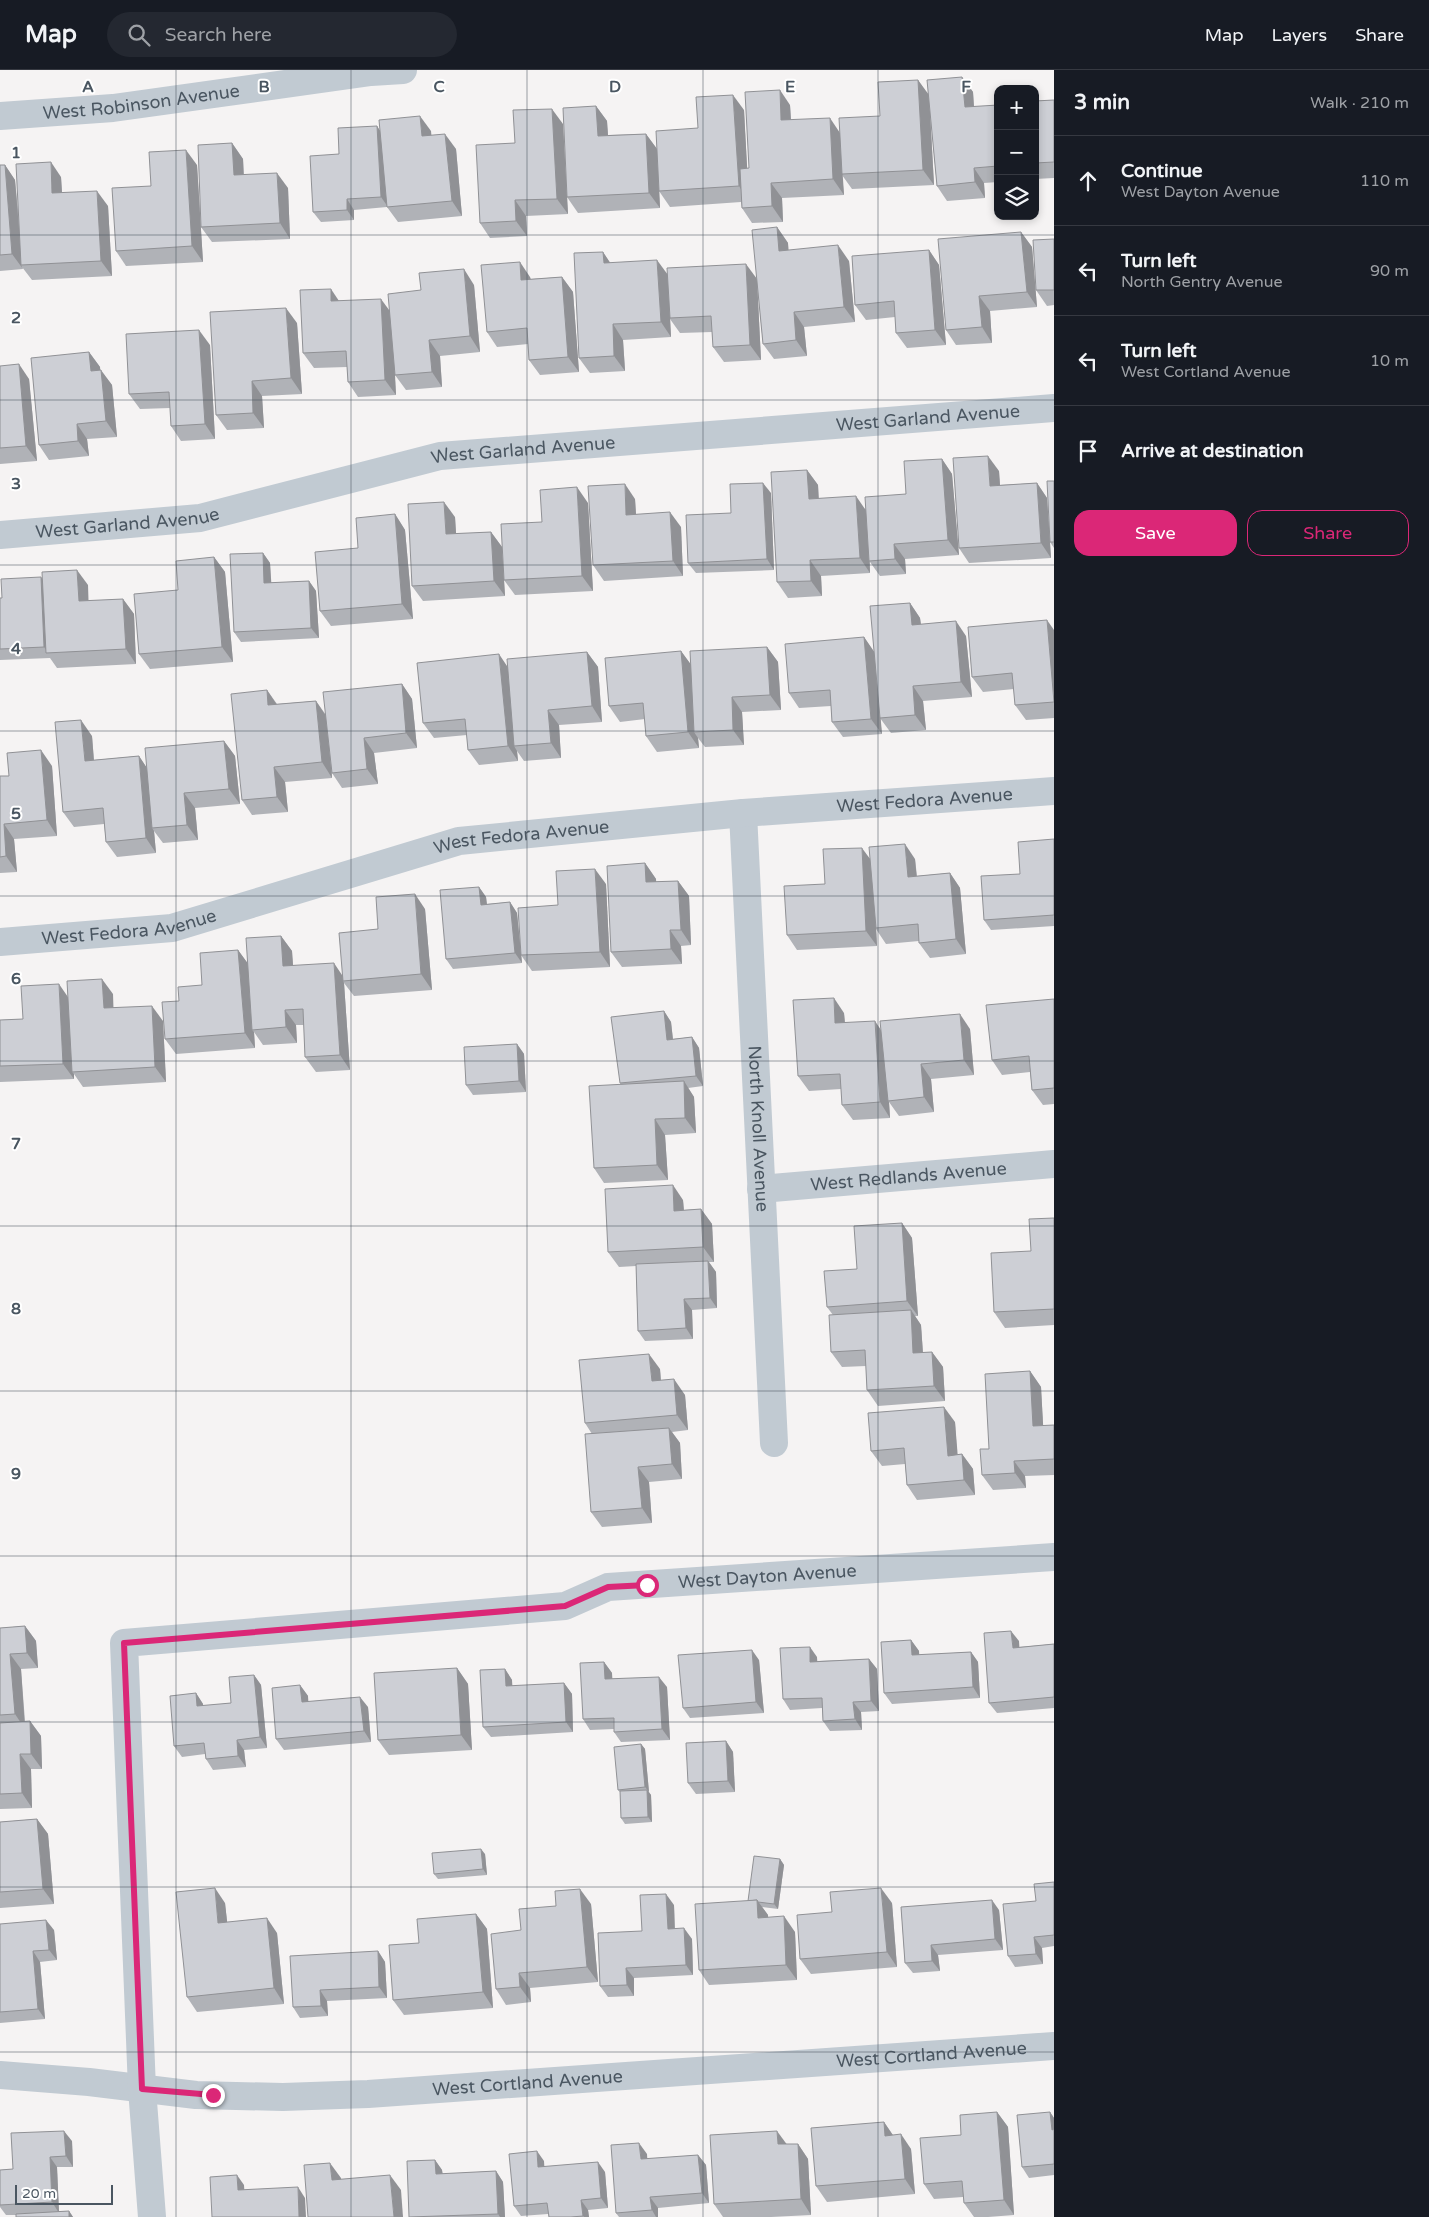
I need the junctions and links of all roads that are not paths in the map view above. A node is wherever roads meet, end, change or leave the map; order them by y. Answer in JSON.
{"nodes":[{"id":1,"x":403,"y":70,"type":"edge"},
{"id":2,"x":0,"y":116,"type":"edge"},
{"id":3,"x":1054,"y":408,"type":"edge"},
{"id":4,"x":0,"y":535,"type":"edge"},
{"id":5,"x":1054,"y":792,"type":"edge"},
{"id":6,"x":743,"y":813,"type":"junction"},
{"id":7,"x":0,"y":942,"type":"edge"},
{"id":8,"x":1054,"y":1164,"type":"edge"},
{"id":9,"x":761,"y":1189,"type":"junction"},
{"id":10,"x":774,"y":1443,"type":"dead end"},
{"id":11,"x":1054,"y":1557,"type":"edge"},
{"id":12,"x":1054,"y":2046,"type":"edge"},
{"id":13,"x":0,"y":2075,"type":"edge"},
{"id":14,"x":142,"y":2089,"type":"junction"},
{"id":15,"x":152,"y":2217,"type":"edge"}],
"edges":[{"from":1,"to":2,"type":"street","name":"West Robinson Avenue"},
{"from":3,"to":4,"type":"street","name":"West Garland Avenue"},
{"from":5,"to":6,"type":"street","name":"West Fedora Avenue"},
{"from":6,"to":7,"type":"street","name":"West Fedora Avenue"},
{"from":6,"to":9,"type":"street","name":"North Knoll Avenue"},
{"from":8,"to":9,"type":"street","name":"West Redlands Avenue"},
{"from":9,"to":10,"type":"street","name":"North Knoll Avenue"},
{"from":11,"to":14,"type":"street","name":"West Dayton Avenue"},
{"from":12,"to":14,"type":"street","name":"West Cortland Avenue"},
{"from":13,"to":14,"type":"street","name":"West Cortland Avenue"},
{"from":14,"to":15,"type":"street"}]}
